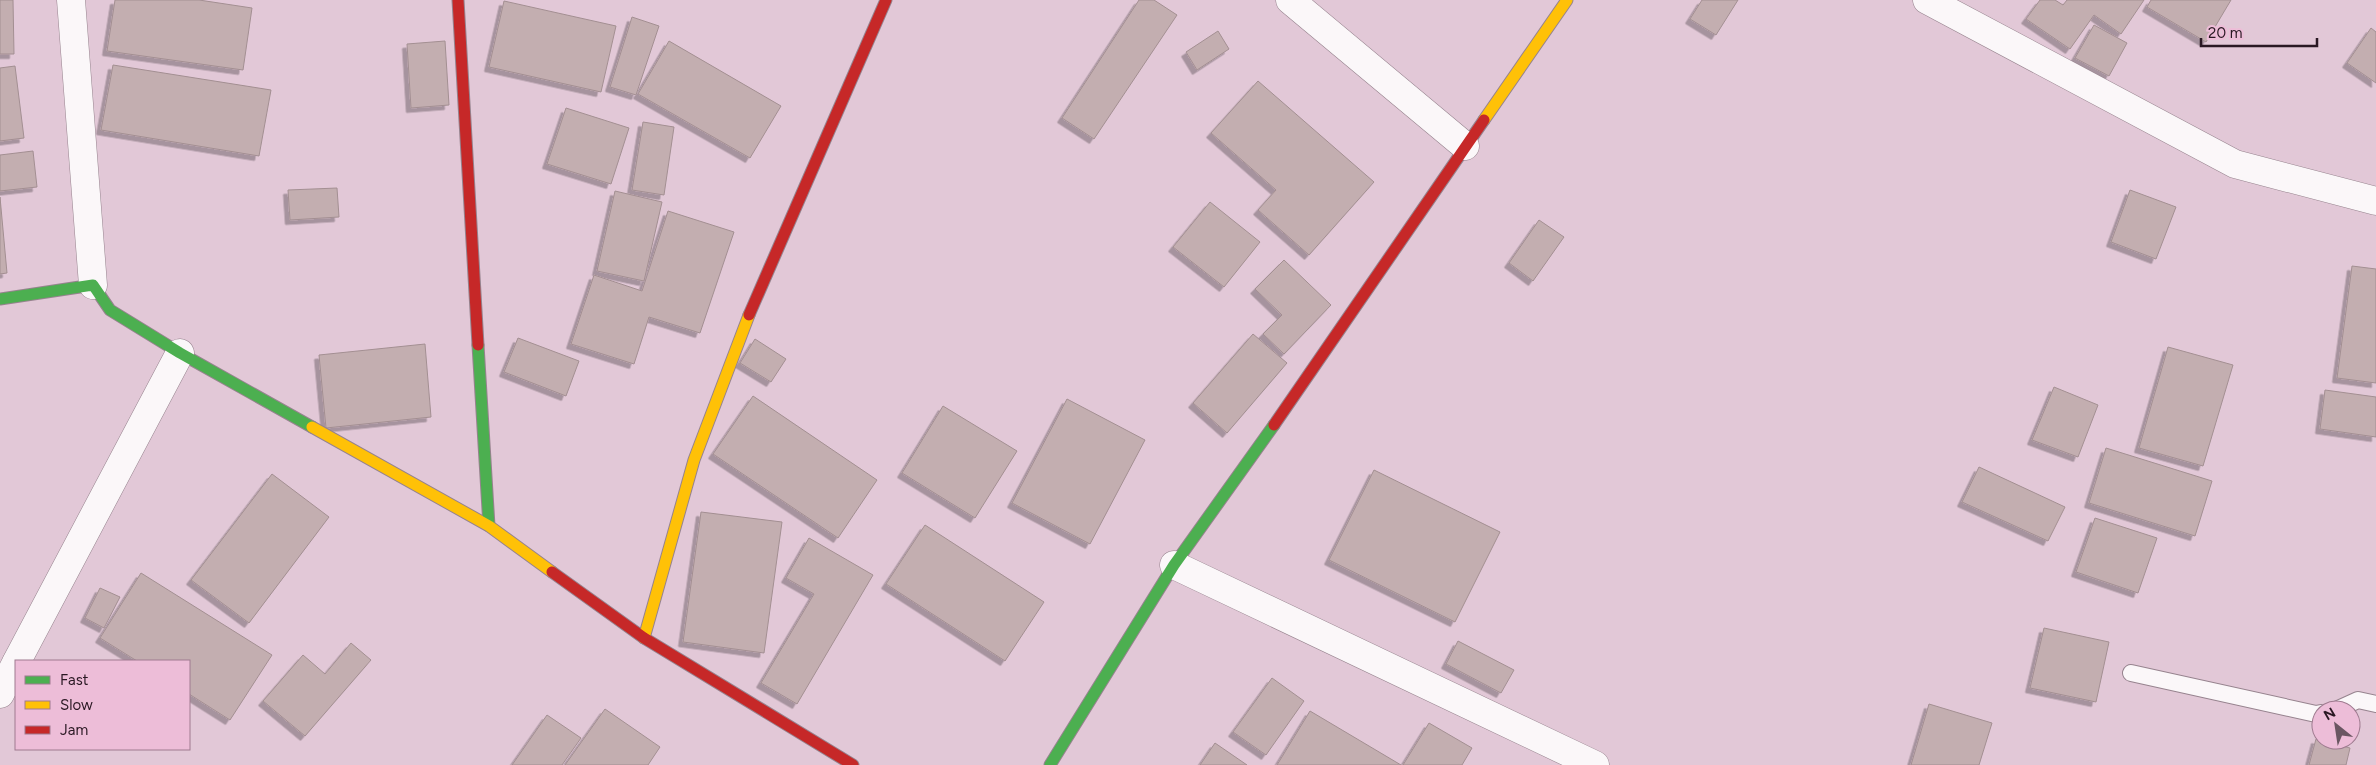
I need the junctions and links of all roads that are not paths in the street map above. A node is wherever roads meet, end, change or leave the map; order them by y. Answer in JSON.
{"nodes":[{"id":1,"x":70,"y":0,"type":"edge"},
{"id":2,"x":458,"y":0,"type":"edge"},
{"id":3,"x":886,"y":0,"type":"edge"},
{"id":4,"x":1290,"y":0,"type":"edge"},
{"id":5,"x":1567,"y":0,"type":"edge"},
{"id":6,"x":1927,"y":0,"type":"edge"},
{"id":7,"x":1465,"y":146,"type":"junction"},
{"id":8,"x":2376,"y":201,"type":"edge"},
{"id":9,"x":92,"y":284,"type":"junction"},
{"id":10,"x":0,"y":299,"type":"edge"},
{"id":11,"x":180,"y":353,"type":"junction"},
{"id":12,"x":489,"y":526,"type":"junction"},
{"id":13,"x":1174,"y":565,"type":"junction"},
{"id":14,"x":644,"y":638,"type":"junction"},
{"id":15,"x":18,"y":660,"type":"edge"},
{"id":16,"x":15,"y":666,"type":"edge"},
{"id":17,"x":2131,"y":673,"type":"dead end"},
{"id":18,"x":0,"y":694,"type":"edge"},
{"id":19,"x":2361,"y":701,"type":"edge"},
{"id":20,"x":2376,"y":704,"type":"edge"},
{"id":21,"x":2311,"y":713,"type":"edge"},
{"id":22,"x":853,"y":765,"type":"edge"},
{"id":23,"x":1050,"y":765,"type":"edge"},
{"id":24,"x":1595,"y":765,"type":"edge"}],
"edges":[{"from":1,"to":9,"type":"street"},
{"from":2,"to":12,"type":"street"},
{"from":3,"to":14,"type":"street"},
{"from":4,"to":7,"type":"street"},
{"from":5,"to":7,"type":"street"},
{"from":6,"to":8,"type":"street"},
{"from":7,"to":13,"type":"street"},
{"from":9,"to":10,"type":"street"},
{"from":9,"to":11,"type":"street"},
{"from":11,"to":12,"type":"street"},
{"from":11,"to":15,"type":"street"},
{"from":12,"to":14,"type":"street"},
{"from":13,"to":23,"type":"street"},
{"from":13,"to":24,"type":"street"},
{"from":14,"to":22,"type":"street"},
{"from":16,"to":18,"type":"street"},
{"from":17,"to":21,"type":"lane"},
{"from":19,"to":20,"type":"lane"}]}
